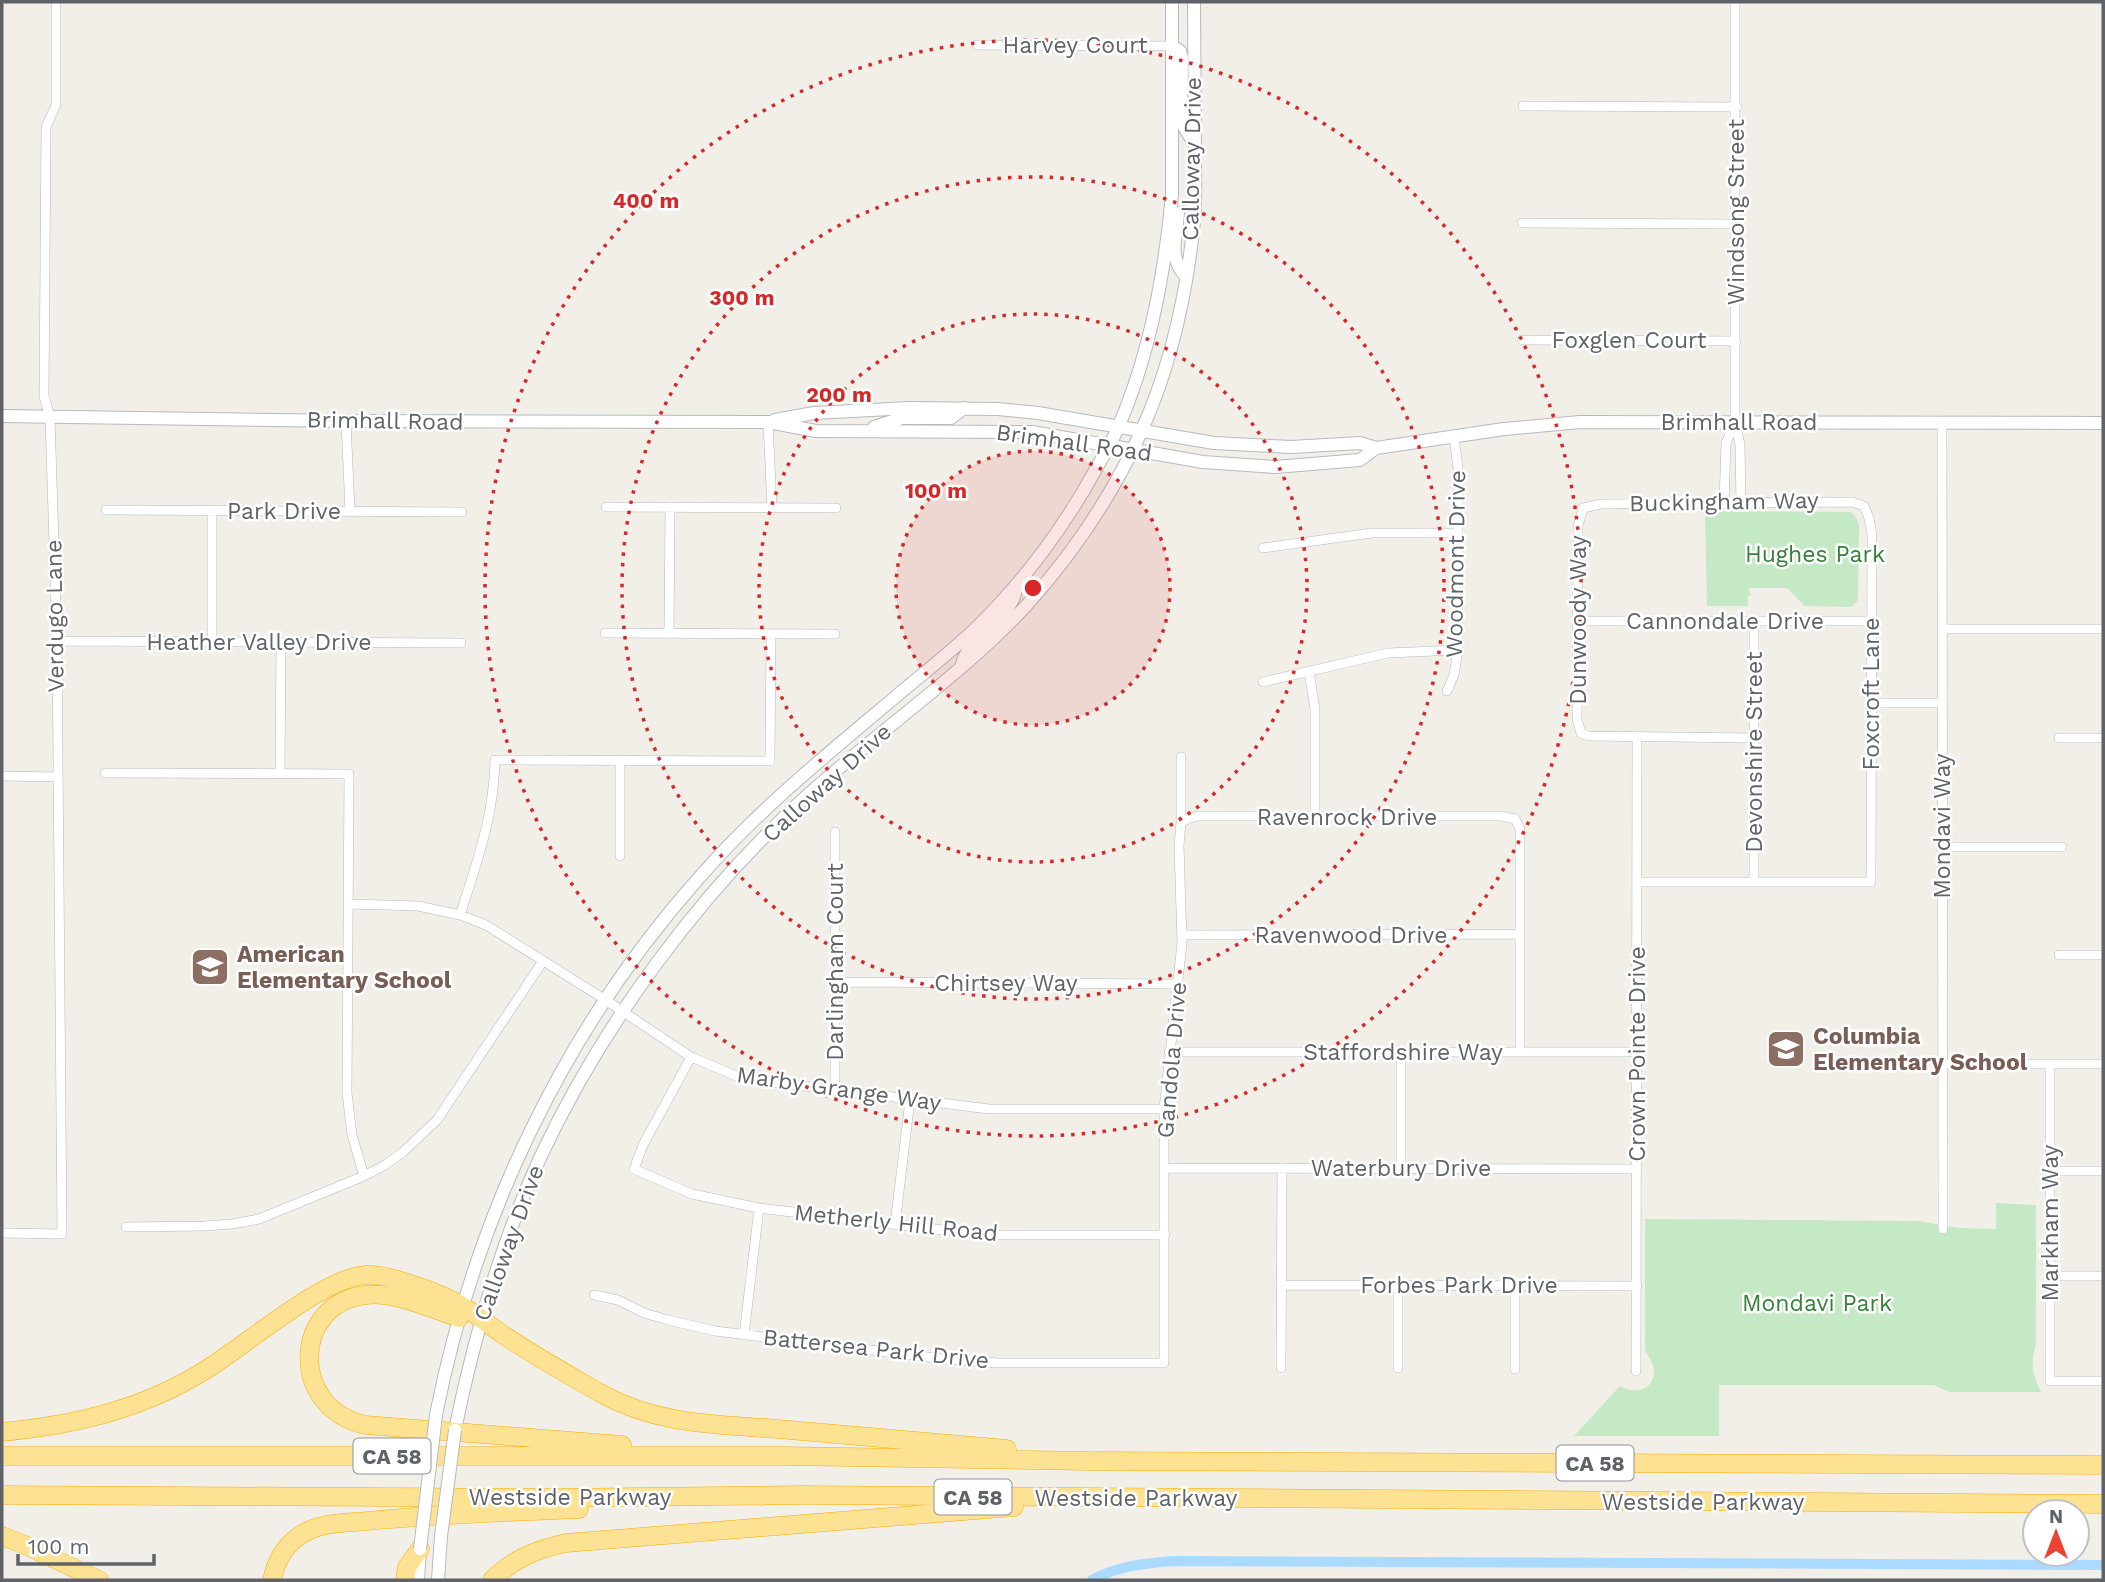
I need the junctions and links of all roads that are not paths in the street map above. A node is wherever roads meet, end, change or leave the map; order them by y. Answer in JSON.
{"nodes":[{"id":1,"x":56,"y":2,"type":"edge"},
{"id":2,"x":1172,"y":2,"type":"edge"},
{"id":3,"x":1194,"y":2,"type":"edge"},
{"id":4,"x":1735,"y":2,"type":"edge"},
{"id":5,"x":977,"y":45,"type":"dead end"},
{"id":6,"x":1172,"y":46,"type":"junction"},
{"id":7,"x":1523,"y":106,"type":"dead end"},
{"id":8,"x":1737,"y":107,"type":"junction"},
{"id":9,"x":1195,"y":145,"type":"junction"},
{"id":10,"x":1172,"y":181,"type":"junction"},
{"id":11,"x":1522,"y":223,"type":"dead end"},
{"id":12,"x":1736,"y":224,"type":"junction"},
{"id":13,"x":1186,"y":277,"type":"junction"},
{"id":14,"x":1522,"y":340,"type":"dead end"},
{"id":15,"x":1735,"y":341,"type":"junction"},
{"id":16,"x":964,"y":408,"type":"junction"},
{"id":17,"x":2,"y":416,"type":"edge"},
{"id":18,"x":50,"y":417,"type":"junction"},
{"id":19,"x":346,"y":421,"type":"junction"},
{"id":20,"x":768,"y":422,"type":"junction"},
{"id":21,"x":1735,"y":422,"type":"junction"},
{"id":22,"x":1942,"y":423,"type":"junction"},
{"id":23,"x":2103,"y":423,"type":"edge"},
{"id":24,"x":1119,"y":426,"type":"junction"},
{"id":25,"x":1142,"y":430,"type":"junction"},
{"id":26,"x":864,"y":431,"type":"junction"},
{"id":27,"x":1454,"y":437,"type":"junction"},
{"id":28,"x":1108,"y":446,"type":"junction"},
{"id":29,"x":1376,"y":447,"type":"junction"},
{"id":30,"x":1132,"y":450,"type":"junction"},
{"id":31,"x":1724,"y":504,"type":"junction"},
{"id":32,"x":1741,"y":504,"type":"junction"},
{"id":33,"x":1864,"y":506,"type":"joint"},
{"id":34,"x":606,"y":507,"type":"dead end"},
{"id":35,"x":670,"y":507,"type":"junction"},
{"id":36,"x":772,"y":508,"type":"junction"},
{"id":37,"x":836,"y":508,"type":"dead end"},
{"id":38,"x":1583,"y":508,"type":"joint"},
{"id":39,"x":106,"y":510,"type":"dead end"},
{"id":40,"x":212,"y":510,"type":"junction"},
{"id":41,"x":350,"y":511,"type":"junction"},
{"id":42,"x":462,"y":512,"type":"dead end"},
{"id":43,"x":1458,"y":533,"type":"junction"},
{"id":44,"x":1263,"y":548,"type":"dead end"},
{"id":45,"x":1017,"y":583,"type":"junction"},
{"id":46,"x":1579,"y":621,"type":"junction"},
{"id":47,"x":1754,"y":621,"type":"junction"},
{"id":48,"x":1871,"y":621,"type":"junction"},
{"id":49,"x":1942,"y":629,"type":"junction"},
{"id":50,"x":2103,"y":629,"type":"edge"},
{"id":51,"x":605,"y":633,"type":"dead end"},
{"id":52,"x":669,"y":633,"type":"junction"},
{"id":53,"x":771,"y":634,"type":"junction"},
{"id":54,"x":835,"y":634,"type":"dead end"},
{"id":55,"x":57,"y":641,"type":"junction"},
{"id":56,"x":212,"y":642,"type":"junction"},
{"id":57,"x":281,"y":642,"type":"junction"},
{"id":58,"x":461,"y":643,"type":"dead end"},
{"id":59,"x":952,"y":650,"type":"junction"},
{"id":60,"x":1458,"y":650,"type":"junction"},
{"id":61,"x":961,"y":666,"type":"junction"},
{"id":62,"x":1310,"y":671,"type":"junction"},
{"id":63,"x":1263,"y":682,"type":"dead end"},
{"id":64,"x":1447,"y":691,"type":"dead end"},
{"id":65,"x":1871,"y":703,"type":"junction"},
{"id":66,"x":1942,"y":703,"type":"junction"},
{"id":67,"x":908,"y":711,"type":"junction"},
{"id":68,"x":1637,"y":738,"type":"junction"},
{"id":69,"x":1754,"y":738,"type":"junction"},
{"id":70,"x":2059,"y":738,"type":"dead end"},
{"id":71,"x":2103,"y":738,"type":"edge"},
{"id":72,"x":1181,"y":757,"type":"dead end"},
{"id":73,"x":620,"y":760,"type":"junction"},
{"id":74,"x":105,"y":773,"type":"dead end"},
{"id":75,"x":280,"y":774,"type":"junction"},
{"id":76,"x":2,"y":776,"type":"edge"},
{"id":77,"x":58,"y":777,"type":"junction"},
{"id":78,"x":1315,"y":817,"type":"junction"},
{"id":79,"x":1181,"y":823,"type":"junction"},
{"id":80,"x":835,"y":832,"type":"dead end"},
{"id":81,"x":1942,"y":846,"type":"junction"},
{"id":82,"x":2062,"y":847,"type":"dead end"},
{"id":83,"x":620,"y":856,"type":"dead end"},
{"id":84,"x":1637,"y":882,"type":"junction"},
{"id":85,"x":1754,"y":882,"type":"junction"},
{"id":86,"x":348,"y":904,"type":"junction"},
{"id":87,"x":460,"y":915,"type":"junction"},
{"id":88,"x":1520,"y":934,"type":"junction"},
{"id":89,"x":1182,"y":935,"type":"junction"},
{"id":90,"x":2059,"y":955,"type":"dead end"},
{"id":91,"x":2103,"y":955,"type":"edge"},
{"id":92,"x":543,"y":961,"type":"junction"},
{"id":93,"x":835,"y":982,"type":"junction"},
{"id":94,"x":1177,"y":984,"type":"junction"},
{"id":95,"x":604,"y":999,"type":"junction"},
{"id":96,"x":623,"y":1014,"type":"junction"},
{"id":97,"x":1401,"y":1051,"type":"junction"},
{"id":98,"x":1170,"y":1052,"type":"junction"},
{"id":99,"x":1520,"y":1052,"type":"junction"},
{"id":100,"x":1637,"y":1052,"type":"junction"},
{"id":101,"x":691,"y":1058,"type":"junction"},
{"id":102,"x":1942,"y":1064,"type":"junction"},
{"id":103,"x":2050,"y":1064,"type":"junction"},
{"id":104,"x":2103,"y":1064,"type":"edge"},
{"id":105,"x":835,"y":1091,"type":"junction"},
{"id":106,"x":910,"y":1101,"type":"junction"},
{"id":107,"x":1164,"y":1110,"type":"junction"},
{"id":108,"x":1165,"y":1168,"type":"junction"},
{"id":109,"x":1282,"y":1168,"type":"junction"},
{"id":110,"x":1401,"y":1168,"type":"junction"},
{"id":111,"x":1637,"y":1169,"type":"junction"},
{"id":112,"x":2050,"y":1171,"type":"junction"},
{"id":113,"x":2103,"y":1171,"type":"edge"},
{"id":114,"x":364,"y":1176,"type":"junction"},
{"id":115,"x":759,"y":1208,"type":"junction"},
{"id":116,"x":895,"y":1225,"type":"junction"},
{"id":117,"x":126,"y":1227,"type":"dead end"},
{"id":118,"x":1943,"y":1229,"type":"dead end"},
{"id":119,"x":2,"y":1233,"type":"edge"},
{"id":120,"x":1165,"y":1235,"type":"junction"},
{"id":121,"x":2050,"y":1276,"type":"junction"},
{"id":122,"x":2103,"y":1276,"type":"edge"},
{"id":123,"x":1281,"y":1285,"type":"junction"},
{"id":124,"x":1398,"y":1285,"type":"junction"},
{"id":125,"x":1515,"y":1285,"type":"junction"},
{"id":126,"x":1637,"y":1286,"type":"junction"},
{"id":127,"x":594,"y":1295,"type":"dead end"},
{"id":128,"x":461,"y":1312,"type":"junction"},
{"id":129,"x":481,"y":1318,"type":"junction"},
{"id":130,"x":744,"y":1335,"type":"junction"},
{"id":131,"x":1164,"y":1363,"type":"joint"},
{"id":132,"x":1281,"y":1368,"type":"dead end"},
{"id":133,"x":1398,"y":1368,"type":"dead end"},
{"id":134,"x":1515,"y":1368,"type":"dead end"},
{"id":135,"x":1636,"y":1371,"type":"dead end"},
{"id":136,"x":2103,"y":1381,"type":"edge"},
{"id":137,"x":2,"y":1432,"type":"edge"},
{"id":138,"x":2,"y":1456,"type":"edge"},
{"id":139,"x":783,"y":1456,"type":"junction"},
{"id":140,"x":1087,"y":1461,"type":"junction"},
{"id":141,"x":2103,"y":1465,"type":"edge"},
{"id":142,"x":2,"y":1495,"type":"edge"},
{"id":143,"x":802,"y":1495,"type":"junction"},
{"id":144,"x":1097,"y":1498,"type":"junction"},
{"id":145,"x":2103,"y":1504,"type":"edge"},
{"id":146,"x":2,"y":1536,"type":"edge"},
{"id":147,"x":420,"y":1549,"type":"junction"},
{"id":148,"x":99,"y":1580,"type":"edge"},
{"id":149,"x":272,"y":1580,"type":"edge"},
{"id":150,"x":405,"y":1580,"type":"edge"},
{"id":151,"x":418,"y":1580,"type":"edge"},
{"id":152,"x":438,"y":1580,"type":"edge"},
{"id":153,"x":492,"y":1580,"type":"edge"}],
"edges":[{"from":1,"to":18,"type":"street","name":"Verdugo Lane"},
{"from":2,"to":6,"type":"main road","name":"Calloway Drive"},
{"from":3,"to":9,"type":"main road","name":"Calloway Drive"},
{"from":4,"to":8,"type":"street","name":"Windsong Street"},
{"from":5,"to":6,"type":"street","name":"Harvey Court"},
{"from":6,"to":9,"type":"main road"},
{"from":6,"to":10,"type":"main road","name":"Calloway Drive"},
{"from":7,"to":8,"type":"street"},
{"from":8,"to":12,"type":"street","name":"Windsong Street"},
{"from":9,"to":13,"type":"main road","name":"Calloway Drive"},
{"from":10,"to":13,"type":"main road"},
{"from":10,"to":24,"type":"main road","name":"Calloway Drive"},
{"from":11,"to":12,"type":"street"},
{"from":12,"to":15,"type":"street","name":"Windsong Street"},
{"from":13,"to":25,"type":"main road","name":"Calloway Drive"},
{"from":14,"to":15,"type":"street","name":"Foxglen Court"},
{"from":15,"to":21,"type":"street","name":"Windsong Street"},
{"from":16,"to":20,"type":"main road","name":"Brimhall Road"},
{"from":16,"to":24,"type":"main road","name":"Brimhall Road"},
{"from":16,"to":26,"type":"main road"},
{"from":17,"to":18,"type":"main road","name":"Brimhall Road"},
{"from":18,"to":19,"type":"main road","name":"Brimhall Road"},
{"from":18,"to":55,"type":"street","name":"Verdugo Lane"},
{"from":19,"to":20,"type":"main road","name":"Brimhall Road"},
{"from":19,"to":41,"type":"street"},
{"from":20,"to":26,"type":"main road","name":"Brimhall Road"},
{"from":20,"to":36,"type":"street"},
{"from":21,"to":22,"type":"main road","name":"Brimhall Road"},
{"from":21,"to":27,"type":"main road","name":"Brimhall Road"},
{"from":21,"to":31,"type":"street","name":"Windsong Street"},
{"from":21,"to":32,"type":"street","name":"Windsong Street"},
{"from":22,"to":23,"type":"main road","name":"Brimhall Road"},
{"from":22,"to":49,"type":"street","name":"Mondavi Way"},
{"from":24,"to":25,"type":"main road","name":"Brimhall Road"},
{"from":24,"to":28,"type":"main road","name":"Calloway Drive"},
{"from":25,"to":29,"type":"main road","name":"Brimhall Road"},
{"from":25,"to":30,"type":"main road","name":"Calloway Drive"},
{"from":26,"to":28,"type":"main road","name":"Brimhall Road"},
{"from":27,"to":29,"type":"main road","name":"Brimhall Road"},
{"from":27,"to":43,"type":"street","name":"Woodmont Drive"},
{"from":28,"to":30,"type":"main road","name":"Brimhall Road"},
{"from":28,"to":45,"type":"main road","name":"Calloway Drive"},
{"from":29,"to":30,"type":"main road","name":"Brimhall Road"},
{"from":30,"to":61,"type":"main road","name":"Calloway Drive"},
{"from":31,"to":32,"type":"street","name":"Buckingham Way"},
{"from":31,"to":38,"type":"street","name":"Buckingham Way"},
{"from":32,"to":33,"type":"street","name":"Buckingham Way"},
{"from":33,"to":48,"type":"street","name":"Foxcroft Lane"},
{"from":34,"to":35,"type":"street"},
{"from":35,"to":36,"type":"street"},
{"from":35,"to":52,"type":"street"},
{"from":36,"to":37,"type":"street"},
{"from":38,"to":46,"type":"street","name":"Dunwoody Way"},
{"from":39,"to":40,"type":"street","name":"Park Drive"},
{"from":40,"to":41,"type":"street","name":"Park Drive"},
{"from":40,"to":56,"type":"street"},
{"from":41,"to":42,"type":"street","name":"Park Drive"},
{"from":43,"to":44,"type":"street"},
{"from":43,"to":60,"type":"street","name":"Woodmont Drive"},
{"from":45,"to":59,"type":"main road","name":"Calloway Drive"},
{"from":45,"to":61,"type":"main road"},
{"from":46,"to":47,"type":"street","name":"Cannondale Drive"},
{"from":46,"to":68,"type":"street","name":"Dunwoody Way"},
{"from":47,"to":48,"type":"street","name":"Cannondale Drive"},
{"from":47,"to":69,"type":"street","name":"Devonshire Street"},
{"from":48,"to":65,"type":"street","name":"Foxcroft Lane"},
{"from":49,"to":50,"type":"street"},
{"from":49,"to":66,"type":"street","name":"Mondavi Way"},
{"from":51,"to":52,"type":"street"},
{"from":52,"to":53,"type":"street"},
{"from":53,"to":54,"type":"street"},
{"from":53,"to":73,"type":"street"},
{"from":55,"to":56,"type":"street","name":"Heather Valley Drive"},
{"from":55,"to":77,"type":"street","name":"Verdugo Lane"},
{"from":56,"to":57,"type":"street","name":"Heather Valley Drive"},
{"from":57,"to":58,"type":"street","name":"Heather Valley Drive"},
{"from":57,"to":75,"type":"street"},
{"from":59,"to":67,"type":"main road"},
{"from":59,"to":95,"type":"main road","name":"Calloway Drive"},
{"from":60,"to":62,"type":"street"},
{"from":60,"to":64,"type":"street","name":"Woodmont Drive"},
{"from":61,"to":67,"type":"main road","name":"Calloway Drive"},
{"from":62,"to":63,"type":"street"},
{"from":62,"to":78,"type":"street"},
{"from":65,"to":66,"type":"street"},
{"from":65,"to":85,"type":"street","name":"Foxcroft Lane"},
{"from":66,"to":81,"type":"street","name":"Mondavi Way"},
{"from":67,"to":96,"type":"main road","name":"Calloway Drive"},
{"from":68,"to":69,"type":"street"},
{"from":68,"to":84,"type":"street","name":"Crown Pointe Drive"},
{"from":69,"to":85,"type":"street","name":"Devonshire Street"},
{"from":70,"to":71,"type":"street"},
{"from":72,"to":79,"type":"street","name":"Gandola Drive"},
{"from":73,"to":83,"type":"street"},
{"from":73,"to":87,"type":"street"},
{"from":74,"to":75,"type":"street"},
{"from":75,"to":86,"type":"street"},
{"from":76,"to":77,"type":"street"},
{"from":77,"to":119,"type":"street","name":"Verdugo Lane"},
{"from":78,"to":79,"type":"street","name":"Ravenrock Drive"},
{"from":78,"to":88,"type":"street","name":"Ravenrock Drive"},
{"from":79,"to":89,"type":"street","name":"Gandola Drive"},
{"from":80,"to":93,"type":"street","name":"Darlingham Court"},
{"from":81,"to":82,"type":"street"},
{"from":81,"to":102,"type":"street","name":"Mondavi Way"},
{"from":84,"to":85,"type":"street"},
{"from":84,"to":100,"type":"street","name":"Crown Pointe Drive"},
{"from":86,"to":87,"type":"street","name":"Marby Grange Way"},
{"from":86,"to":114,"type":"street"},
{"from":87,"to":92,"type":"street","name":"Marby Grange Way"},
{"from":88,"to":89,"type":"street","name":"Ravenwood Drive"},
{"from":88,"to":99,"type":"street"},
{"from":89,"to":94,"type":"street","name":"Gandola Drive"},
{"from":90,"to":91,"type":"street"},
{"from":92,"to":95,"type":"street","name":"Marby Grange Way"},
{"from":92,"to":114,"type":"street"},
{"from":93,"to":94,"type":"street","name":"Chirtsey Way"},
{"from":93,"to":105,"type":"street","name":"Darlingham Court"},
{"from":94,"to":98,"type":"street","name":"Gandola Drive"},
{"from":95,"to":96,"type":"street","name":"Marby Grange Way"},
{"from":95,"to":128,"type":"main road","name":"Calloway Drive"},
{"from":96,"to":101,"type":"street","name":"Marby Grange Way"},
{"from":96,"to":129,"type":"main road","name":"Calloway Drive"},
{"from":97,"to":98,"type":"street","name":"Staffordshire Way"},
{"from":97,"to":99,"type":"street","name":"Staffordshire Way"},
{"from":97,"to":110,"type":"street"},
{"from":98,"to":107,"type":"street","name":"Gandola Drive"},
{"from":99,"to":100,"type":"street","name":"Staffordshire Way"},
{"from":100,"to":111,"type":"street","name":"Crown Pointe Drive"},
{"from":101,"to":105,"type":"street","name":"Marby Grange Way"},
{"from":101,"to":115,"type":"street","name":"Metherly Hill Road"},
{"from":102,"to":103,"type":"street"},
{"from":102,"to":118,"type":"street","name":"Mondavi Way"},
{"from":103,"to":104,"type":"street"},
{"from":103,"to":112,"type":"street","name":"Markham Way"},
{"from":105,"to":106,"type":"street","name":"Marby Grange Way"},
{"from":106,"to":107,"type":"street","name":"Marby Grange Way"},
{"from":106,"to":116,"type":"street"},
{"from":107,"to":108,"type":"street","name":"Gandola Drive"},
{"from":108,"to":109,"type":"street","name":"Waterbury Drive"},
{"from":108,"to":120,"type":"street","name":"Gandola Drive"},
{"from":109,"to":110,"type":"street","name":"Waterbury Drive"},
{"from":109,"to":123,"type":"street"},
{"from":110,"to":111,"type":"street","name":"Waterbury Drive"},
{"from":111,"to":126,"type":"street","name":"Crown Pointe Drive"},
{"from":112,"to":113,"type":"street"},
{"from":112,"to":121,"type":"street","name":"Markham Way"},
{"from":114,"to":117,"type":"street"},
{"from":115,"to":116,"type":"street","name":"Metherly Hill Road"},
{"from":115,"to":130,"type":"street"},
{"from":116,"to":120,"type":"street","name":"Metherly Hill Road"},
{"from":120,"to":131,"type":"street","name":"Gandola Drive"},
{"from":121,"to":122,"type":"street"},
{"from":121,"to":136,"type":"street","name":"Markham Way"},
{"from":123,"to":124,"type":"street","name":"Forbes Park Drive"},
{"from":123,"to":132,"type":"street"},
{"from":124,"to":125,"type":"street","name":"Forbes Park Drive"},
{"from":124,"to":133,"type":"street"},
{"from":125,"to":126,"type":"street","name":"Forbes Park Drive"},
{"from":125,"to":134,"type":"street"},
{"from":126,"to":135,"type":"street","name":"Crown Pointe Drive"},
{"from":127,"to":130,"type":"street","name":"Battersea Park Drive"},
{"from":128,"to":129,"type":"highway"},
{"from":128,"to":137,"type":"highway"},
{"from":128,"to":139,"type":"highway"},
{"from":128,"to":147,"type":"main road","name":"Calloway Drive","bridge":true},
{"from":129,"to":140,"type":"highway"},
{"from":129,"to":152,"type":"main road","name":"Calloway Drive","bridge":true},
{"from":130,"to":131,"type":"street","name":"Battersea Park Drive"},
{"from":138,"to":139,"type":"highway","name":"Westside Parkway","number":"CA 58"},
{"from":139,"to":140,"type":"highway","name":"Westside Parkway","number":"CA 58"},
{"from":140,"to":141,"type":"highway","name":"Westside Parkway","number":"CA 58"},
{"from":142,"to":143,"type":"highway","name":"Westside Parkway","number":"CA 58"},
{"from":143,"to":144,"type":"highway","name":"Westside Parkway","number":"CA 58"},
{"from":143,"to":149,"type":"highway"},
{"from":144,"to":145,"type":"highway","name":"Westside Parkway","number":"CA 58"},
{"from":144,"to":153,"type":"highway"},
{"from":146,"to":148,"type":"highway"},
{"from":147,"to":150,"type":"highway"},
{"from":147,"to":151,"type":"main road","name":"Calloway Drive"}]}
